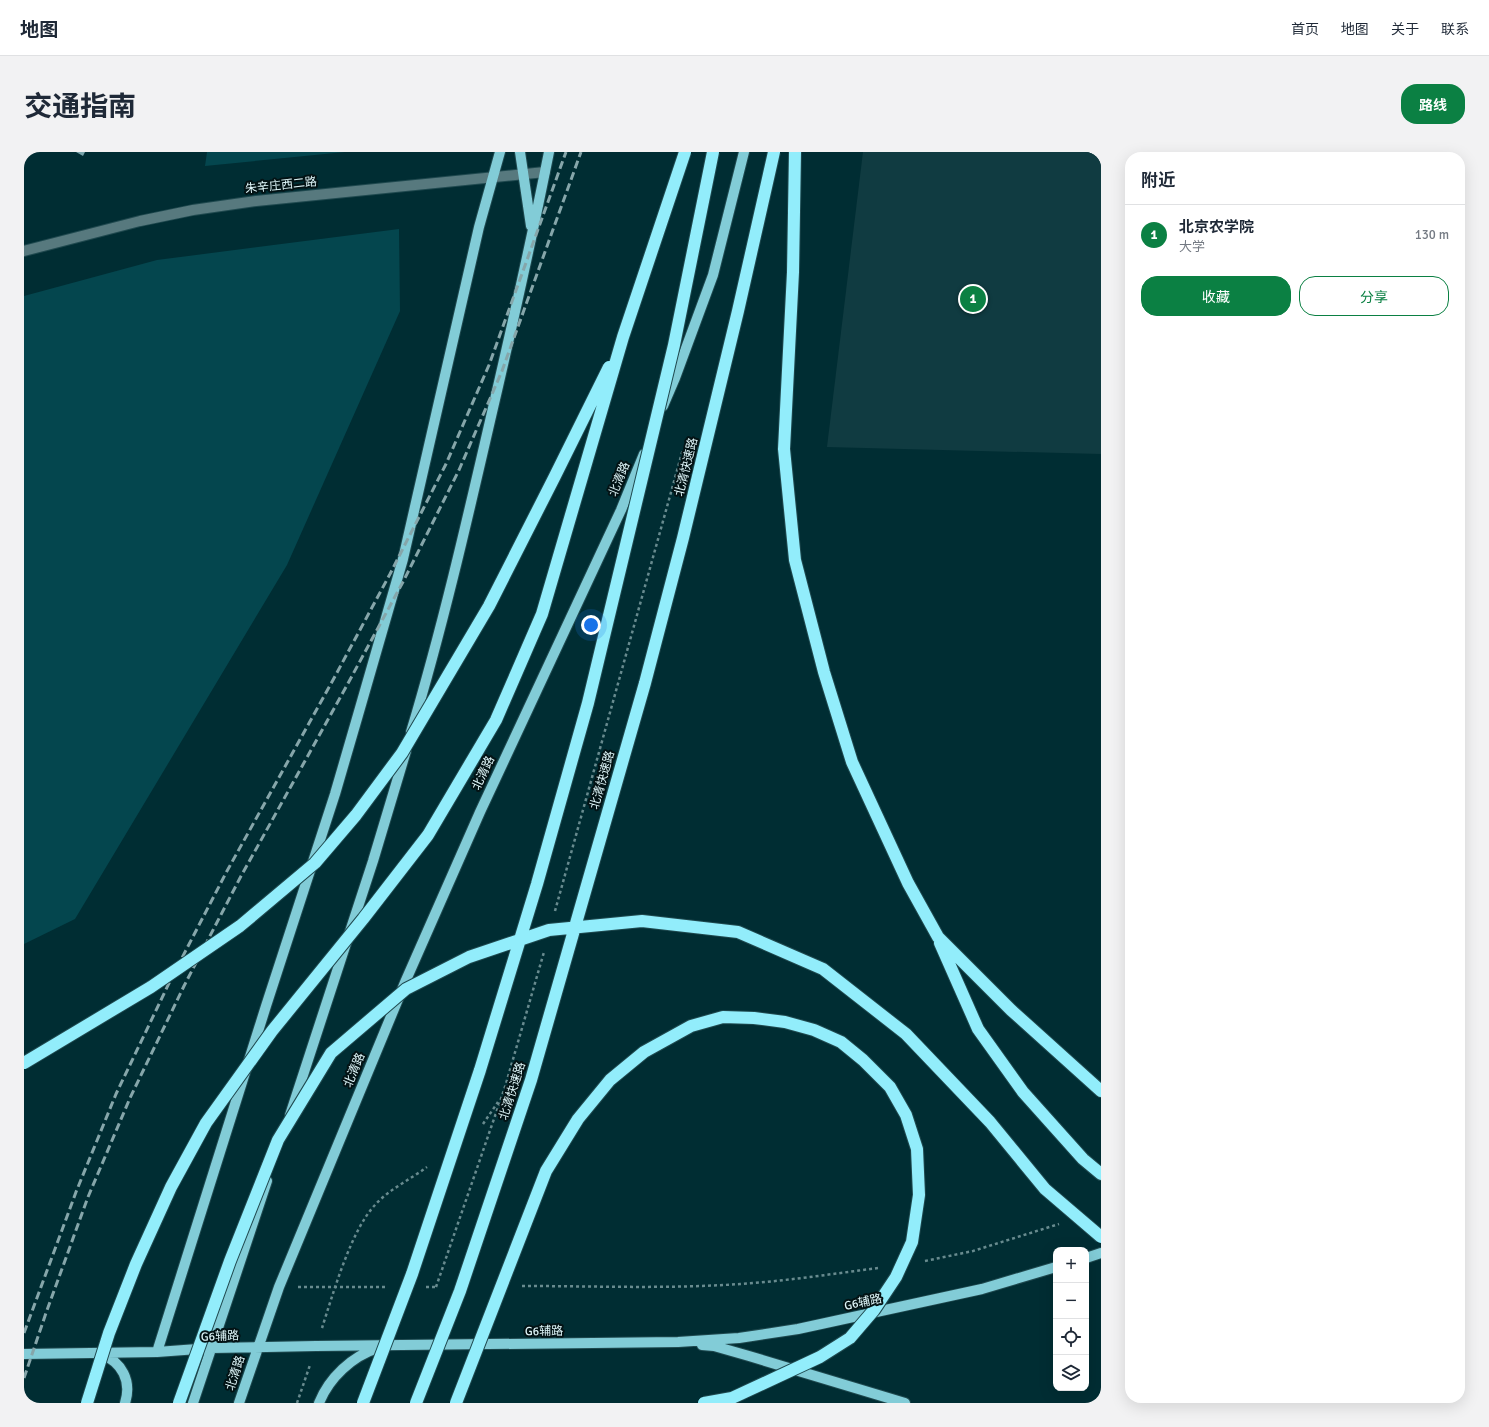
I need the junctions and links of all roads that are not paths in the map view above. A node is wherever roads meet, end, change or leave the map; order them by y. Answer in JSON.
{"nodes":[{"id":1,"x":500,"y":152,"type":"edge"},
{"id":2,"x":520,"y":152,"type":"edge"},
{"id":3,"x":549,"y":152,"type":"edge"},
{"id":4,"x":685,"y":152,"type":"edge"},
{"id":5,"x":713,"y":152,"type":"edge"},
{"id":6,"x":774,"y":152,"type":"edge"},
{"id":7,"x":794,"y":152,"type":"edge"},
{"id":8,"x":743,"y":155,"type":"edge"},
{"id":9,"x":545,"y":172,"type":"junction"},
{"id":10,"x":523,"y":174,"type":"junction"},
{"id":11,"x":493,"y":177,"type":"junction"},
{"id":12,"x":530,"y":248,"type":"junction"},
{"id":13,"x":24,"y":251,"type":"edge"},
{"id":14,"x":623,"y":337,"type":"junction"},
{"id":15,"x":938,"y":937,"type":"junction"},
{"id":16,"x":24,"y":1063,"type":"edge"},
{"id":17,"x":1101,"y":1091,"type":"edge"},
{"id":18,"x":1101,"y":1174,"type":"edge"},
{"id":19,"x":1101,"y":1237,"type":"edge"},
{"id":20,"x":1101,"y":1253,"type":"edge"},
{"id":21,"x":1089,"y":1257,"type":"edge"},
{"id":22,"x":1053,"y":1268,"type":"edge"},
{"id":23,"x":678,"y":1342,"type":"junction"},
{"id":24,"x":393,"y":1345,"type":"junction"},
{"id":25,"x":257,"y":1347,"type":"junction"},
{"id":26,"x":211,"y":1348,"type":"junction"},
{"id":27,"x":157,"y":1352,"type":"junction"},
{"id":28,"x":96,"y":1353,"type":"junction"},
{"id":29,"x":24,"y":1354,"type":"edge"},
{"id":30,"x":87,"y":1403,"type":"edge"},
{"id":31,"x":125,"y":1403,"type":"edge"},
{"id":32,"x":179,"y":1403,"type":"edge"},
{"id":33,"x":193,"y":1403,"type":"edge"},
{"id":34,"x":239,"y":1403,"type":"edge"},
{"id":35,"x":319,"y":1403,"type":"edge"},
{"id":36,"x":363,"y":1403,"type":"edge"},
{"id":37,"x":416,"y":1403,"type":"edge"},
{"id":38,"x":456,"y":1403,"type":"edge"},
{"id":39,"x":704,"y":1403,"type":"edge"},
{"id":40,"x":905,"y":1403,"type":"edge"}],
"edges":[{"from":1,"to":11,"type":"main road"},
{"from":2,"to":10,"type":"main road"},
{"from":3,"to":9,"type":"main road"},
{"from":4,"to":14,"type":"highway","bridge":true},
{"from":5,"to":36,"type":"highway","bridge":true},
{"from":6,"to":37,"type":"highway","name":"北清快速路","bridge":true},
{"from":7,"to":15,"type":"highway"},
{"from":8,"to":25,"type":"main road","name":"北清路"},
{"from":9,"to":10,"type":"street","name":"朱辛庄西二路"},
{"from":9,"to":12,"type":"main road"},
{"from":10,"to":11,"type":"street","name":"朱辛庄西二路"},
{"from":10,"to":12,"type":"main road"},
{"from":11,"to":13,"type":"street","name":"朱辛庄西二路"},
{"from":11,"to":27,"type":"main road"},
{"from":12,"to":26,"type":"main road"},
{"from":14,"to":16,"type":"highway","bridge":true},
{"from":14,"to":30,"type":"highway","bridge":true},
{"from":15,"to":17,"type":"highway"},
{"from":15,"to":18,"type":"highway"},
{"from":19,"to":32,"type":"highway","bridge":true},
{"from":20,"to":21,"type":"main road"},
{"from":22,"to":23,"type":"main road","name":"G6辅路"},
{"from":23,"to":24,"type":"main road","name":"G6辅路"},
{"from":23,"to":40,"type":"main road"},
{"from":24,"to":25,"type":"main road","name":"G6辅路"},
{"from":24,"to":35,"type":"main road"},
{"from":25,"to":26,"type":"main road","name":"G6辅路"},
{"from":25,"to":34,"type":"main road","name":"北清路"},
{"from":26,"to":27,"type":"main road","name":"G6辅路"},
{"from":26,"to":33,"type":"main road"},
{"from":27,"to":28,"type":"main road","name":"G6辅路"},
{"from":28,"to":29,"type":"main road","name":"G6辅路"},
{"from":28,"to":31,"type":"main road"},
{"from":38,"to":39,"type":"highway","bridge":true}]}
